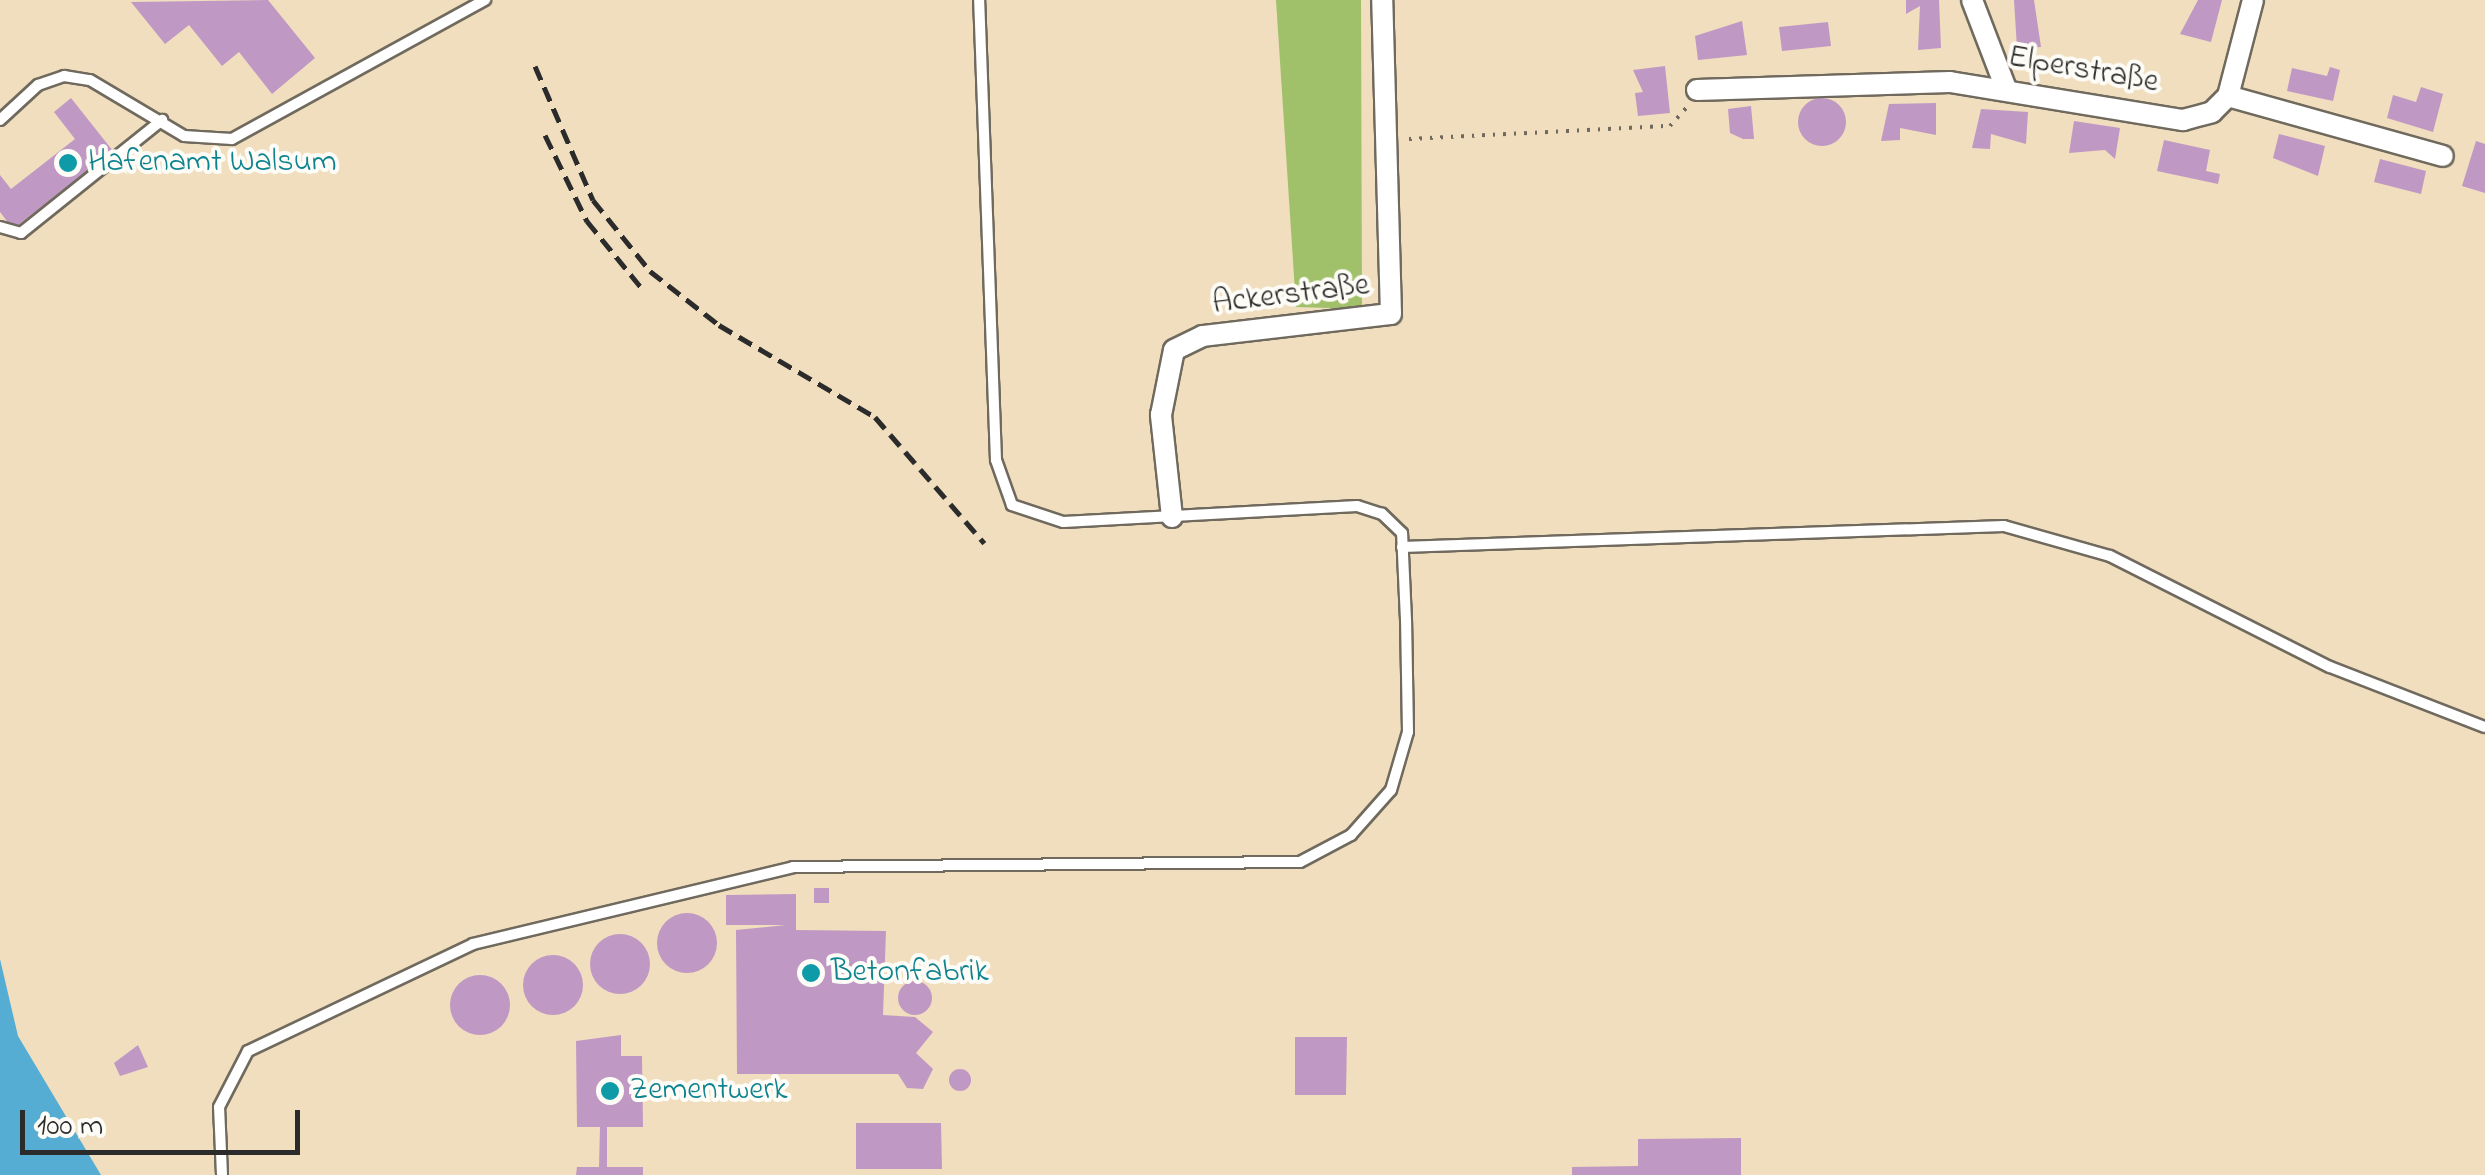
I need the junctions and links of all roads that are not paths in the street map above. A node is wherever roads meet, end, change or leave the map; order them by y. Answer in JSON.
{"nodes":[{"id":1,"x":485,"y":0,"type":"edge"},
{"id":2,"x":979,"y":0,"type":"edge"},
{"id":3,"x":1382,"y":0,"type":"edge"},
{"id":4,"x":1972,"y":0,"type":"edge"},
{"id":5,"x":2253,"y":0,"type":"edge"},
{"id":6,"x":2005,"y":86,"type":"junction"},
{"id":7,"x":1697,"y":90,"type":"road end"},
{"id":8,"x":2228,"y":96,"type":"junction"},
{"id":9,"x":0,"y":120,"type":"edge"},
{"id":10,"x":162,"y":120,"type":"junction"},
{"id":11,"x":2443,"y":156,"type":"dead end"},
{"id":12,"x":0,"y":227,"type":"edge"},
{"id":13,"x":1172,"y":517,"type":"junction"},
{"id":14,"x":1402,"y":547,"type":"junction"},
{"id":15,"x":2485,"y":727,"type":"edge"},
{"id":16,"x":222,"y":1175,"type":"edge"}],
"edges":[{"from":1,"to":10,"type":"lane"},
{"from":2,"to":13,"type":"lane"},
{"from":3,"to":13,"type":"street","name":"Ackerstraße"},
{"from":4,"to":6,"type":"street"},
{"from":5,"to":8,"type":"street"},
{"from":6,"to":7,"type":"street","name":"Elperstraße"},
{"from":6,"to":8,"type":"street","name":"Elperstraße"},
{"from":8,"to":11,"type":"street"},
{"from":9,"to":10,"type":"lane"},
{"from":10,"to":12,"type":"lane"},
{"from":13,"to":14,"type":"lane"},
{"from":14,"to":15,"type":"lane"},
{"from":14,"to":16,"type":"lane"}]}
